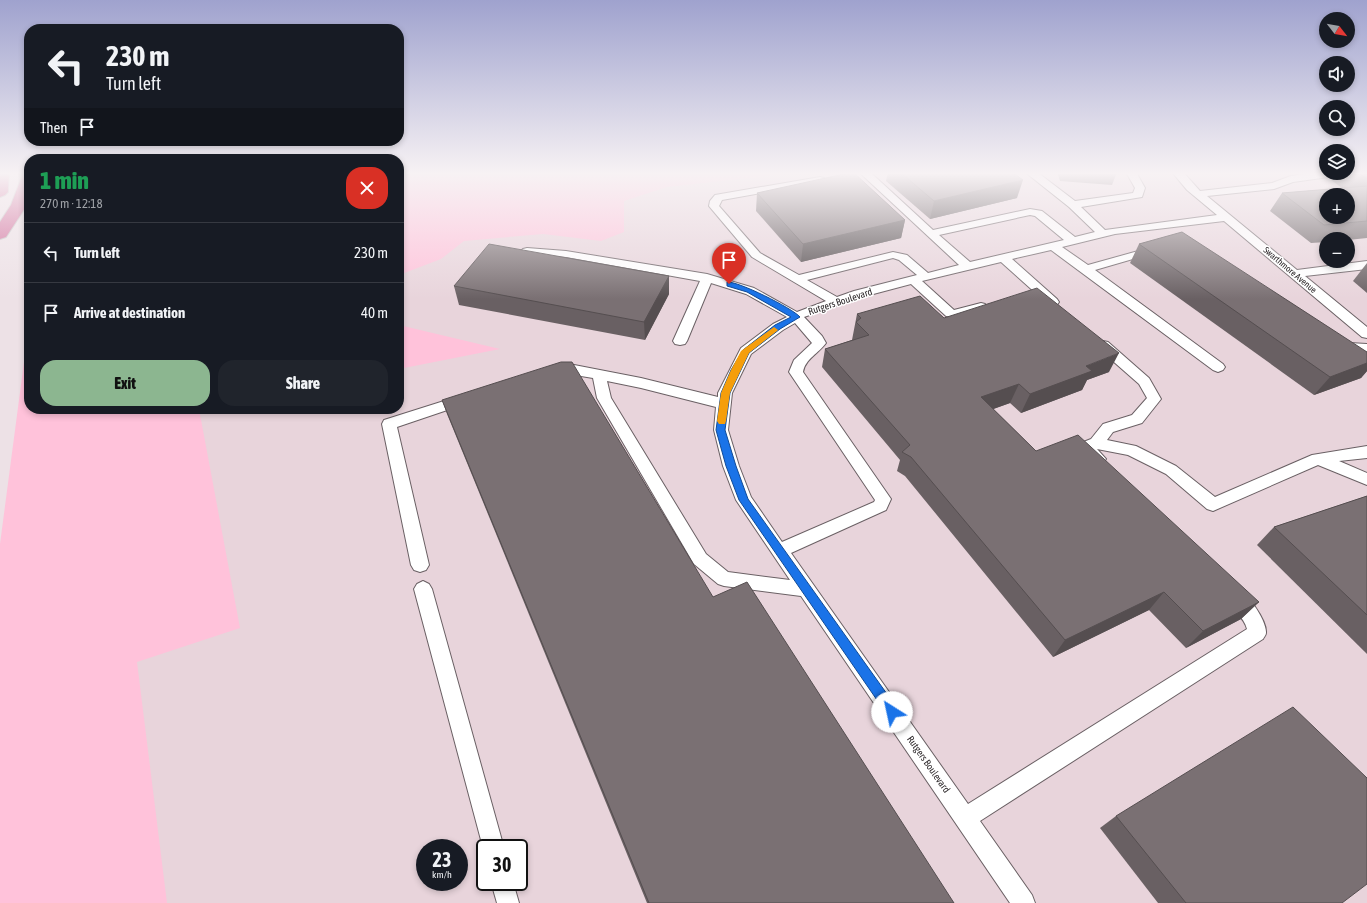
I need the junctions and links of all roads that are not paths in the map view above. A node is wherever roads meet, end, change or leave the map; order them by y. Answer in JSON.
{"nodes":[{"id":1,"x":13,"y":214,"type":"edge"},
{"id":2,"x":721,"y":214,"type":"edge"},
{"id":3,"x":910,"y":214,"type":"edge"},
{"id":4,"x":1021,"y":214,"type":"edge"},
{"id":5,"x":1038,"y":214,"type":"edge"},
{"id":6,"x":1082,"y":214,"type":"edge"},
{"id":7,"x":1223,"y":214,"type":"edge"},
{"id":8,"x":1227,"y":217,"type":"junction"},
{"id":9,"x":1165,"y":224,"type":"junction"},
{"id":10,"x":0,"y":234,"type":"edge"},
{"id":11,"x":931,"y":234,"type":"junction"},
{"id":12,"x":1103,"y":234,"type":"junction"},
{"id":13,"x":1181,"y":237,"type":"edge"},
{"id":14,"x":1074,"y":242,"type":"junction"},
{"id":15,"x":1055,"y":246,"type":"junction"},
{"id":16,"x":1165,"y":247,"type":"edge"},
{"id":17,"x":527,"y":251,"type":"edge"},
{"id":18,"x":1004,"y":258,"type":"junction"},
{"id":19,"x":1367,"y":265,"type":"edge"},
{"id":20,"x":968,"y":266,"type":"junction"},
{"id":21,"x":1086,"y":269,"type":"junction"},
{"id":22,"x":1295,"y":274,"type":"junction"},
{"id":23,"x":707,"y":278,"type":"junction"},
{"id":24,"x":920,"y":278,"type":"junction"},
{"id":25,"x":797,"y":279,"type":"junction"},
{"id":26,"x":1040,"y":291,"type":"junction"},
{"id":27,"x":1025,"y":295,"type":"edge"},
{"id":28,"x":836,"y":302,"type":"junction"},
{"id":29,"x":994,"y":303,"type":"edge"},
{"id":30,"x":1061,"y":309,"type":"edge"},
{"id":31,"x":796,"y":317,"type":"junction"},
{"id":32,"x":1090,"y":334,"type":"edge"},
{"id":33,"x":1367,"y":334,"type":"edge"},
{"id":34,"x":1330,"y":338,"type":"edge"},
{"id":35,"x":680,"y":341,"type":"dead end"},
{"id":36,"x":1367,"y":348,"type":"edge"},
{"id":37,"x":1218,"y":368,"type":"dead end"},
{"id":38,"x":543,"y":374,"type":"edge"},
{"id":39,"x":599,"y":376,"type":"junction"},
{"id":40,"x":478,"y":395,"type":"edge"},
{"id":41,"x":724,"y":404,"type":"junction"},
{"id":42,"x":1096,"y":443,"type":"junction"},
{"id":43,"x":1367,"y":452,"type":"edge"},
{"id":44,"x":1318,"y":459,"type":"junction"},
{"id":45,"x":1109,"y":469,"type":"edge"},
{"id":46,"x":1367,"y":479,"type":"edge"},
{"id":47,"x":779,"y":551,"type":"junction"},
{"id":48,"x":420,"y":565,"type":"dead end"},
{"id":49,"x":1225,"y":588,"type":"edge"},
{"id":50,"x":423,"y":589,"type":"dead end"},
{"id":51,"x":806,"y":589,"type":"junction"},
{"id":52,"x":966,"y":818,"type":"junction"},
{"id":53,"x":491,"y":839,"type":"edge"},
{"id":54,"x":505,"y":891,"type":"edge"},
{"id":55,"x":508,"y":903,"type":"edge"},
{"id":56,"x":1024,"y":903,"type":"edge"}],
"edges":[{"from":1,"to":10,"type":"highway"},
{"from":2,"to":25,"type":"street"},
{"from":3,"to":11,"type":"street"},
{"from":4,"to":11,"type":"street"},
{"from":5,"to":14,"type":"street"},
{"from":6,"to":12,"type":"street"},
{"from":7,"to":8,"type":"street","name":"Swarthmore Avenue"},
{"from":8,"to":9,"type":"street","name":"Rutgers Boulevard"},
{"from":8,"to":22,"type":"street","name":"Swarthmore Avenue"},
{"from":9,"to":12,"type":"street","name":"Rutgers Boulevard"},
{"from":9,"to":13,"type":"street"},
{"from":11,"to":20,"type":"street"},
{"from":12,"to":14,"type":"street","name":"Rutgers Boulevard"},
{"from":14,"to":15,"type":"street","name":"Rutgers Boulevard"},
{"from":15,"to":18,"type":"street","name":"Rutgers Boulevard"},
{"from":15,"to":21,"type":"street"},
{"from":16,"to":21,"type":"street"},
{"from":17,"to":23,"type":"street"},
{"from":18,"to":20,"type":"street","name":"Rutgers Boulevard"},
{"from":18,"to":26,"type":"street"},
{"from":19,"to":22,"type":"street"},
{"from":20,"to":24,"type":"street","name":"Rutgers Boulevard"},
{"from":21,"to":37,"type":"street"},
{"from":22,"to":33,"type":"street","name":"Swarthmore Avenue"},
{"from":23,"to":31,"type":"street"},
{"from":23,"to":35,"type":"street"},
{"from":24,"to":25,"type":"street"},
{"from":24,"to":28,"type":"street","name":"Rutgers Boulevard"},
{"from":24,"to":29,"type":"street"},
{"from":25,"to":28,"type":"street"},
{"from":26,"to":27,"type":"street"},
{"from":26,"to":30,"type":"street"},
{"from":28,"to":31,"type":"street","name":"Rutgers Boulevard"},
{"from":31,"to":41,"type":"street","name":"Rutgers Boulevard"},
{"from":31,"to":47,"type":"street"},
{"from":32,"to":42,"type":"street"},
{"from":34,"to":36,"type":"street"},
{"from":38,"to":39,"type":"street"},
{"from":39,"to":41,"type":"street"},
{"from":39,"to":51,"type":"street"},
{"from":40,"to":48,"type":"street"},
{"from":41,"to":47,"type":"street","name":"Rutgers Boulevard"},
{"from":42,"to":44,"type":"street"},
{"from":42,"to":45,"type":"street"},
{"from":43,"to":44,"type":"street"},
{"from":44,"to":46,"type":"street"},
{"from":47,"to":51,"type":"street","name":"Rutgers Boulevard"},
{"from":49,"to":52,"type":"street"},
{"from":50,"to":53,"type":"street"},
{"from":51,"to":52,"type":"street","name":"Rutgers Boulevard"},
{"from":52,"to":56,"type":"street","name":"Rutgers Boulevard"},
{"from":54,"to":55,"type":"street"}]}
